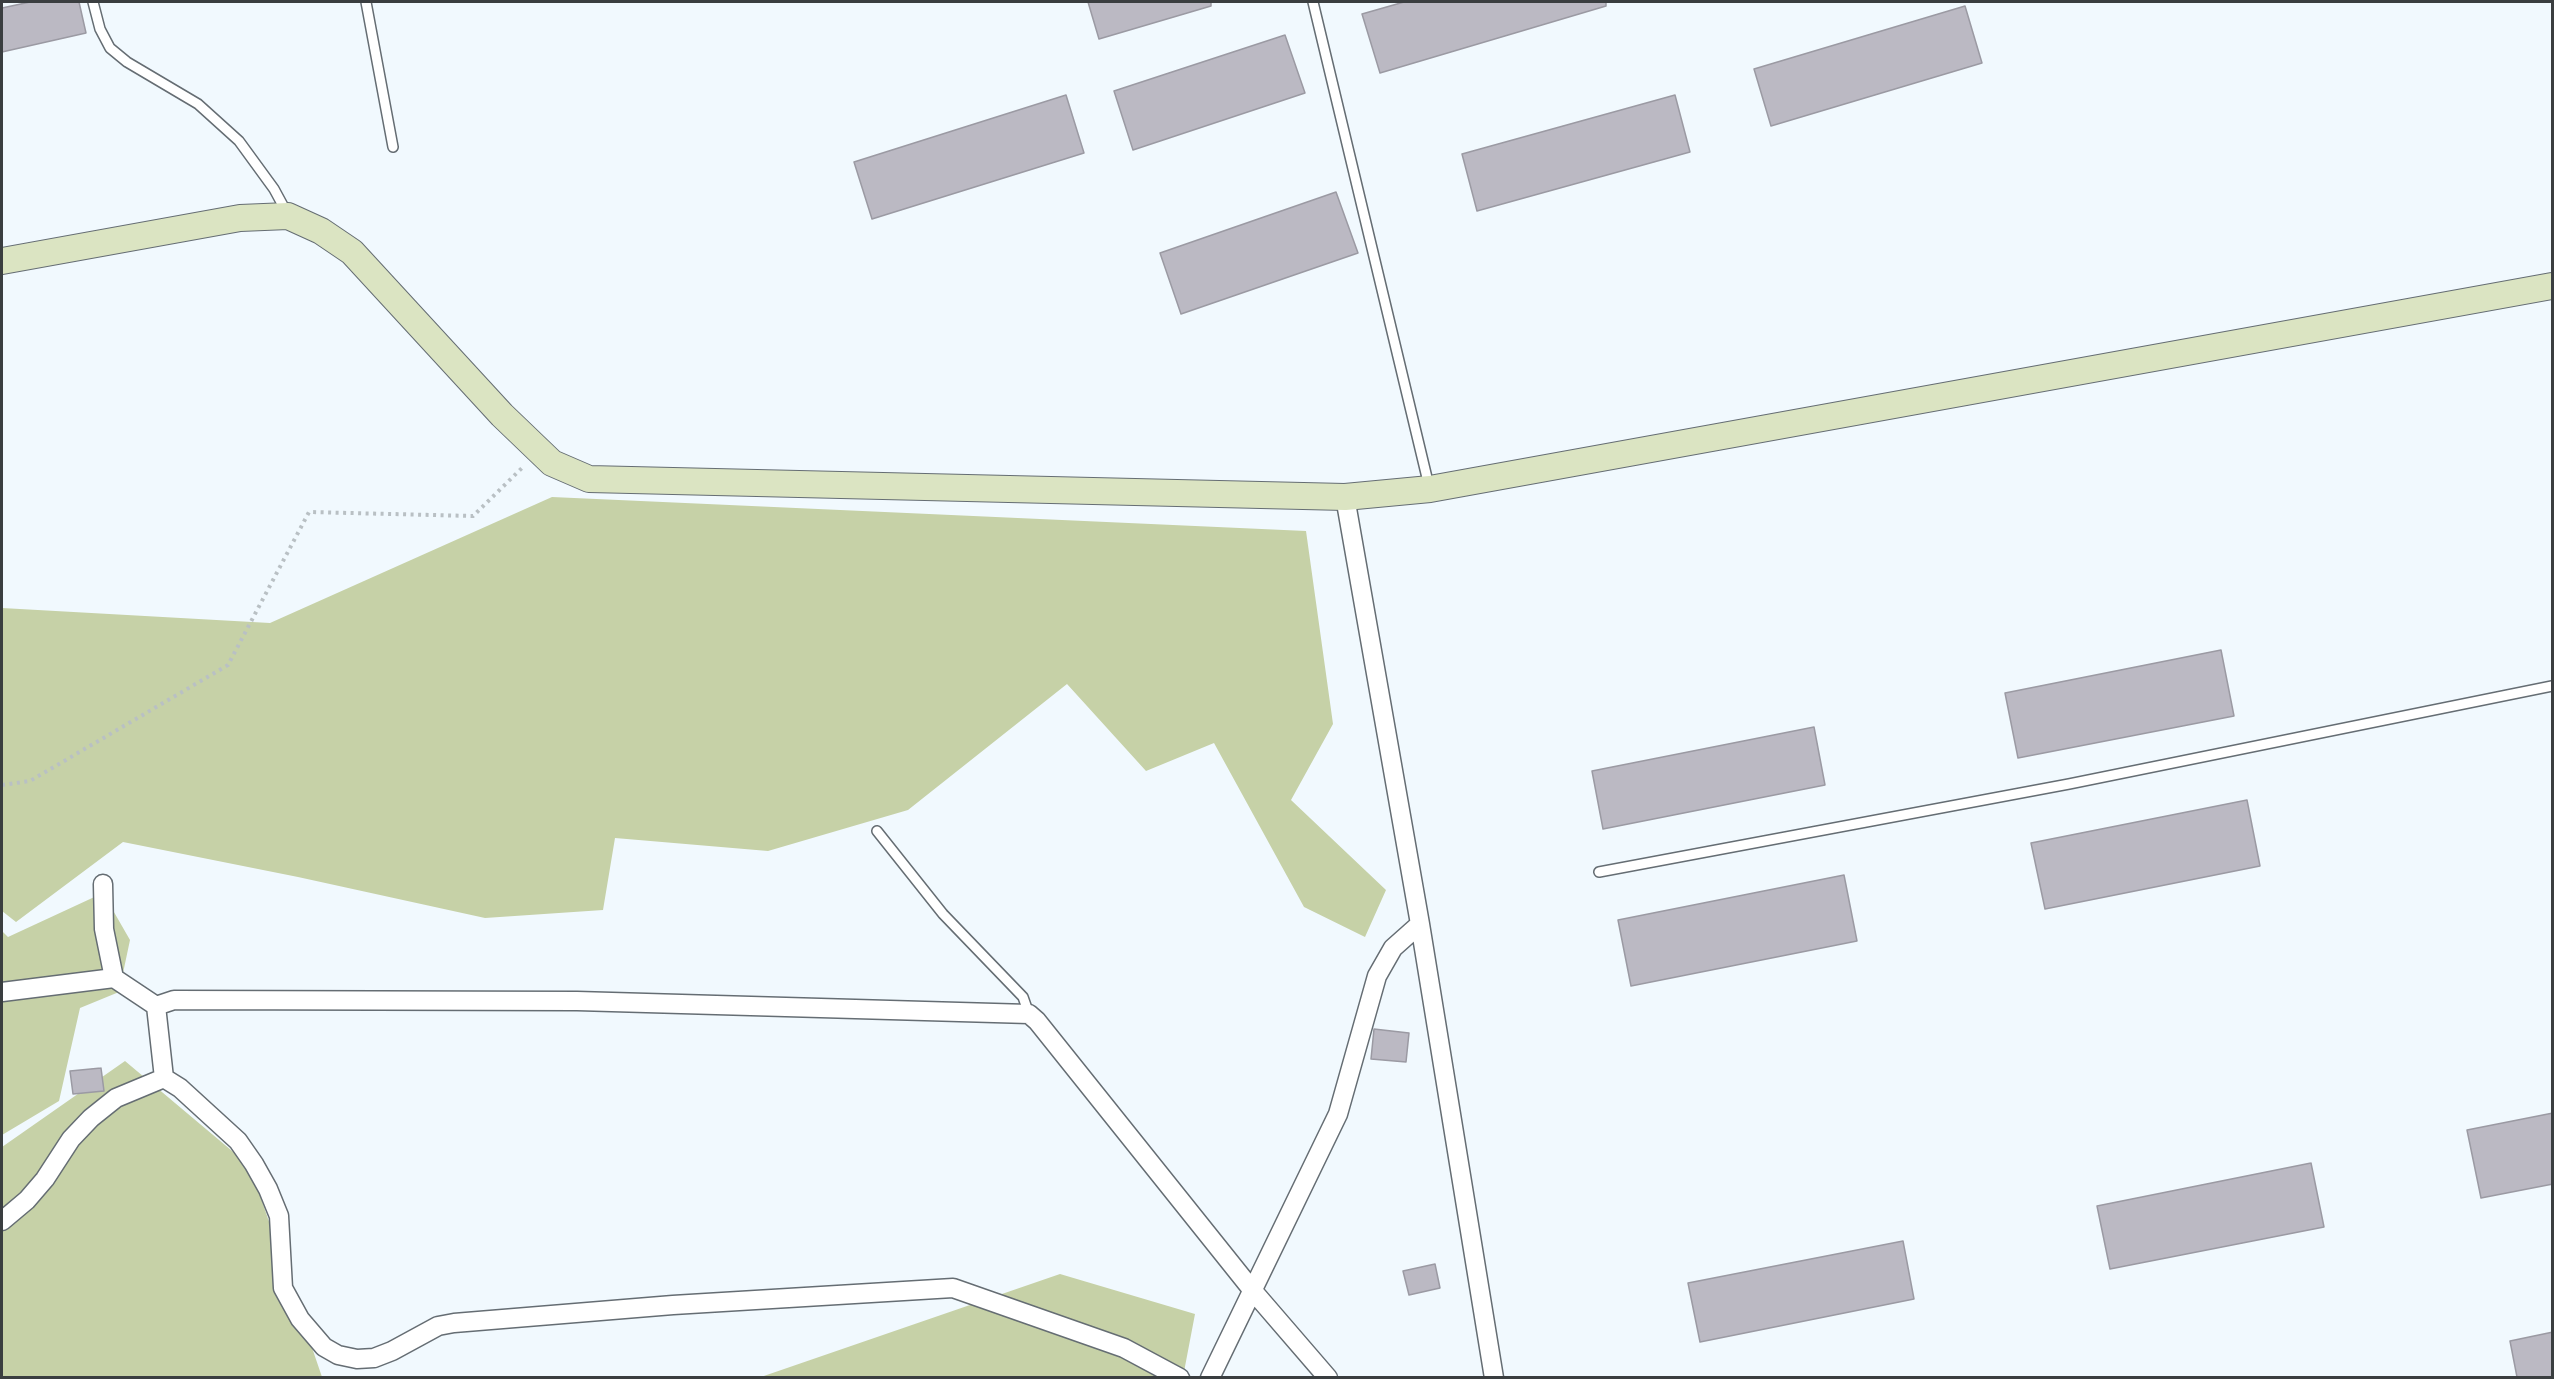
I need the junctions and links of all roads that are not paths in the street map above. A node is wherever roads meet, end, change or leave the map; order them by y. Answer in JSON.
{"nodes":[{"id":1,"x":93,"y":2,"type":"edge"},
{"id":2,"x":366,"y":2,"type":"edge"},
{"id":3,"x":1313,"y":2,"type":"edge"},
{"id":4,"x":393,"y":147,"type":"dead end"},
{"id":5,"x":288,"y":216,"type":"junction"},
{"id":6,"x":2,"y":261,"type":"edge"},
{"id":7,"x":2553,"y":286,"type":"edge"},
{"id":8,"x":1430,"y":489,"type":"junction"},
{"id":9,"x":1345,"y":497,"type":"junction"},
{"id":10,"x":2553,"y":686,"type":"edge"},
{"id":11,"x":878,"y":831,"type":"dead end"},
{"id":12,"x":1599,"y":872,"type":"dead end"},
{"id":13,"x":103,"y":884,"type":"dead end"},
{"id":14,"x":1420,"y":924,"type":"junction"},
{"id":15,"x":114,"y":978,"type":"junction"},
{"id":16,"x":2,"y":992,"type":"edge"},
{"id":17,"x":156,"y":1006,"type":"junction"},
{"id":18,"x":1029,"y":1014,"type":"junction"},
{"id":19,"x":164,"y":1078,"type":"junction"},
{"id":20,"x":2,"y":1221,"type":"edge"},
{"id":21,"x":1253,"y":1291,"type":"junction"},
{"id":22,"x":1180,"y":1377,"type":"edge"},
{"id":23,"x":1210,"y":1377,"type":"edge"},
{"id":24,"x":1328,"y":1377,"type":"edge"},
{"id":25,"x":1494,"y":1377,"type":"edge"}],
"edges":[{"from":1,"to":5,"type":"lane"},
{"from":2,"to":4,"type":"lane"},
{"from":3,"to":8,"type":"lane"},
{"from":5,"to":6,"type":"street"},
{"from":5,"to":9,"type":"street"},
{"from":7,"to":8,"type":"street"},
{"from":8,"to":9,"type":"street"},
{"from":9,"to":14,"type":"street"},
{"from":10,"to":12,"type":"lane"},
{"from":11,"to":18,"type":"lane"},
{"from":13,"to":15,"type":"street"},
{"from":14,"to":21,"type":"street"},
{"from":14,"to":25,"type":"street"},
{"from":15,"to":16,"type":"street"},
{"from":15,"to":17,"type":"street"},
{"from":17,"to":18,"type":"street"},
{"from":17,"to":19,"type":"street"},
{"from":18,"to":21,"type":"street"},
{"from":19,"to":20,"type":"street"},
{"from":19,"to":22,"type":"street"},
{"from":21,"to":23,"type":"street"},
{"from":21,"to":24,"type":"street"}]}
